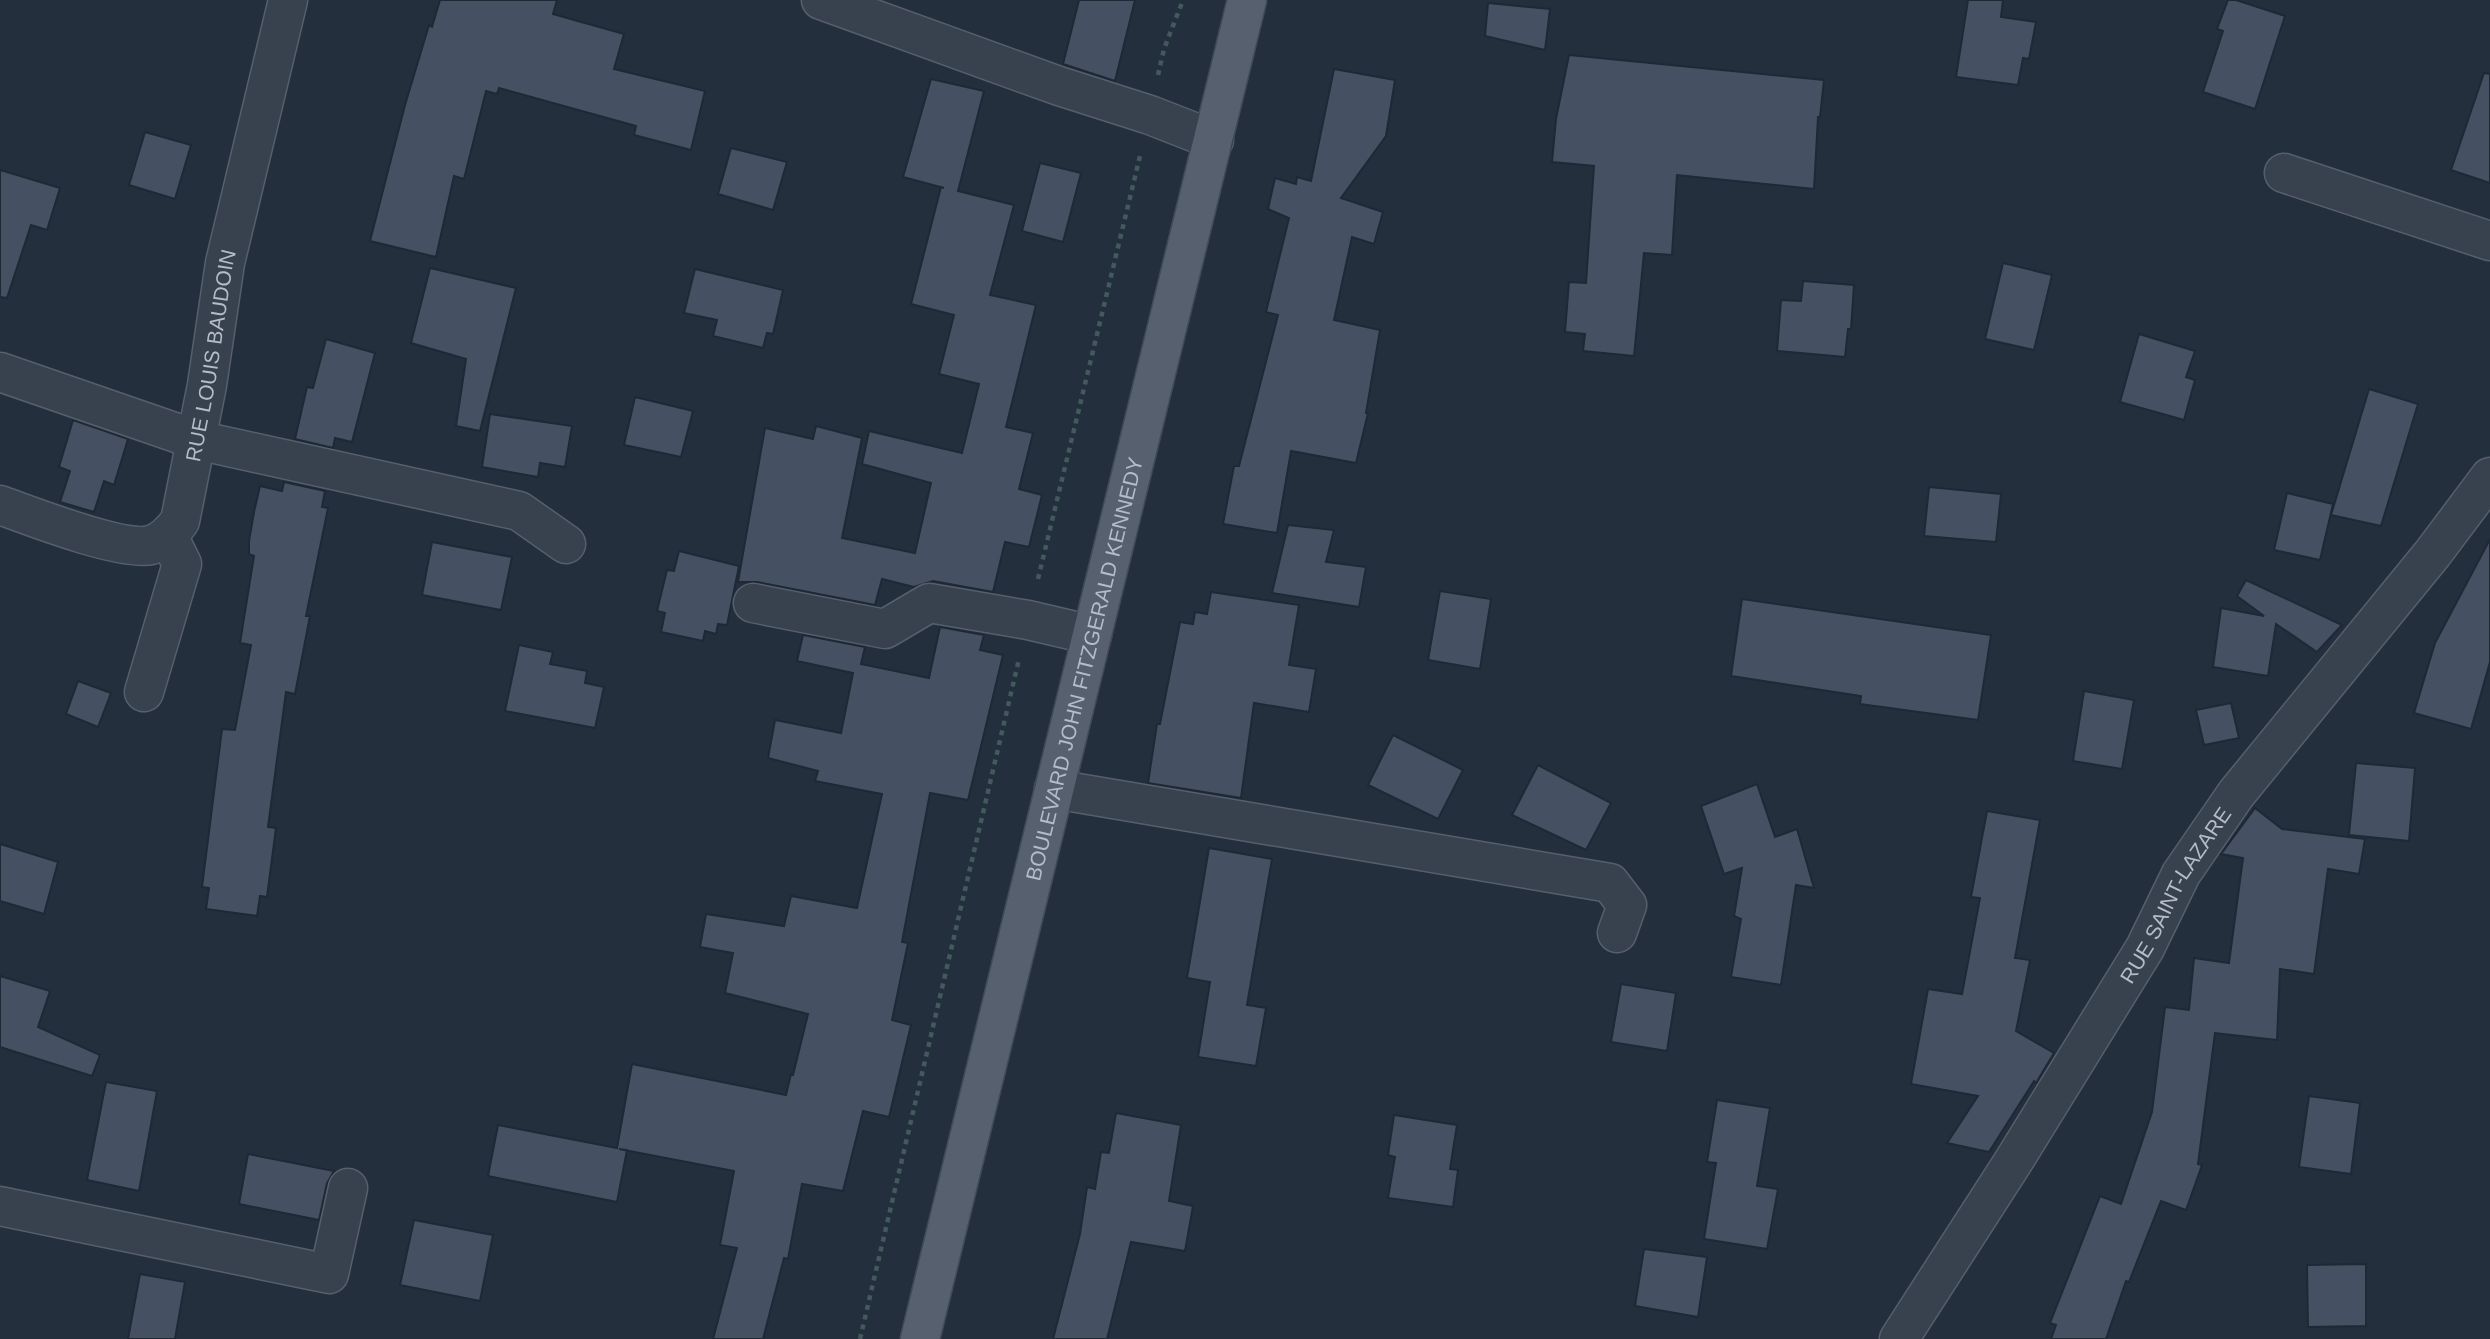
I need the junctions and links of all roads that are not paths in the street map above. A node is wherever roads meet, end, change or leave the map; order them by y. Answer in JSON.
{"nodes":[{"id":1,"x":288,"y":0,"type":"edge"},
{"id":2,"x":821,"y":0,"type":"edge"},
{"id":3,"x":1247,"y":0,"type":"edge"},
{"id":4,"x":1214,"y":140,"type":"junction"},
{"id":5,"x":2284,"y":173,"type":"dead end"},
{"id":6,"x":2490,"y":241,"type":"edge"},
{"id":7,"x":0,"y":372,"type":"edge"},
{"id":8,"x":197,"y":440,"type":"junction"},
{"id":9,"x":2490,"y":477,"type":"edge"},
{"id":10,"x":0,"y":505,"type":"edge"},
{"id":11,"x":168,"y":536,"type":"junction"},
{"id":12,"x":566,"y":544,"type":"dead end"},
{"id":13,"x":753,"y":603,"type":"dead end"},
{"id":14,"x":1092,"y":635,"type":"junction"},
{"id":15,"x":144,"y":692,"type":"dead end"},
{"id":16,"x":1055,"y":789,"type":"junction"},
{"id":17,"x":1617,"y":933,"type":"dead end"},
{"id":18,"x":348,"y":1188,"type":"dead end"},
{"id":19,"x":0,"y":1206,"type":"edge"},
{"id":20,"x":920,"y":1339,"type":"edge"},
{"id":21,"x":1899,"y":1339,"type":"edge"}],
"edges":[{"from":1,"to":8,"type":"street","name":"RUE LOUIS BAUDOIN"},
{"from":2,"to":4,"type":"street"},
{"from":3,"to":4,"type":"main road","name":"BOULEVARD JOHN FITZGERALD KENNEDY"},
{"from":4,"to":14,"type":"main road","name":"BOULEVARD JOHN FITZGERALD KENNEDY"},
{"from":5,"to":6,"type":"street"},
{"from":7,"to":8,"type":"street"},
{"from":8,"to":11,"type":"street","name":"RUE LOUIS BAUDOIN"},
{"from":8,"to":12,"type":"street"},
{"from":9,"to":21,"type":"street","name":"RUE SAINT-LAZARE"},
{"from":10,"to":11,"type":"street"},
{"from":11,"to":15,"type":"street"},
{"from":13,"to":14,"type":"street"},
{"from":14,"to":16,"type":"main road","name":"BOULEVARD JOHN FITZGERALD KENNEDY"},
{"from":16,"to":17,"type":"street"},
{"from":16,"to":20,"type":"main road","name":"BOULEVARD JOHN FITZGERALD KENNEDY"},
{"from":18,"to":19,"type":"street"}]}
